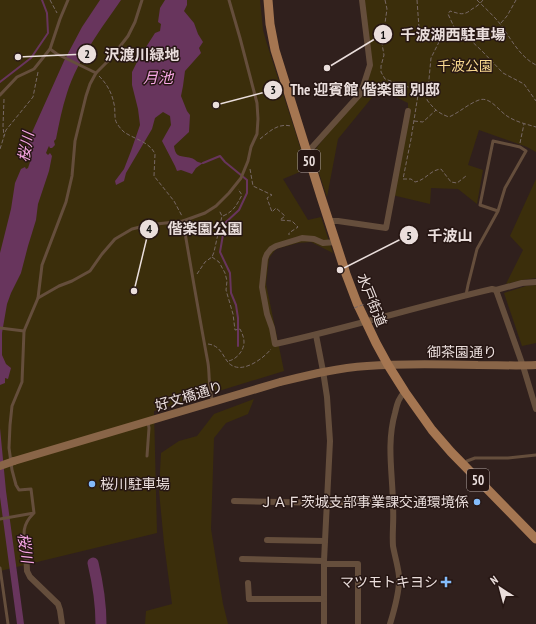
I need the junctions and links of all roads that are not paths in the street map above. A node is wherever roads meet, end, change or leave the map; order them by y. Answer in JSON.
{"nodes":[{"id":1,"x":68,"y":0,"type":"edge"},
{"id":2,"x":142,"y":0,"type":"edge"},
{"id":3,"x":229,"y":0,"type":"edge"},
{"id":4,"x":268,"y":0,"type":"edge"},
{"id":5,"x":362,"y":0,"type":"edge"},
{"id":6,"x":50,"y":49,"type":"junction"},
{"id":7,"x":96,"y":73,"type":"junction"},
{"id":8,"x":2,"y":96,"type":"edge"},
{"id":9,"x":408,"y":111,"type":"dead end"},
{"id":10,"x":307,"y":153,"type":"junction"},
{"id":11,"x":498,"y":211,"type":"junction"},
{"id":12,"x":183,"y":221,"type":"junction"},
{"id":13,"x":329,"y":221,"type":"junction"},
{"id":14,"x":336,"y":242,"type":"junction"},
{"id":15,"x":536,"y":282,"type":"edge"},
{"id":16,"x":496,"y":290,"type":"junction"},
{"id":17,"x":466,"y":295,"type":"junction"},
{"id":18,"x":38,"y":298,"type":"junction"},
{"id":19,"x":365,"y":322,"type":"junction"},
{"id":20,"x":0,"y":328,"type":"edge"},
{"id":21,"x":24,"y":331,"type":"junction"},
{"id":22,"x":316,"y":335,"type":"junction"},
{"id":23,"x":388,"y":365,"type":"junction"},
{"id":24,"x":536,"y":365,"type":"edge"},
{"id":25,"x":523,"y":366,"type":"junction"},
{"id":26,"x":323,"y":371,"type":"junction"},
{"id":27,"x":405,"y":392,"type":"junction"},
{"id":28,"x":213,"y":402,"type":"junction"},
{"id":29,"x":536,"y":409,"type":"edge"},
{"id":30,"x":148,"y":421,"type":"junction"},
{"id":31,"x":536,"y":455,"type":"edge"},
{"id":32,"x":147,"y":456,"type":"dead end"},
{"id":33,"x":464,"y":465,"type":"junction"},
{"id":34,"x":0,"y":466,"type":"edge"},
{"id":35,"x":234,"y":501,"type":"dead end"},
{"id":36,"x":369,"y":501,"type":"dead end"},
{"id":37,"x":328,"y":502,"type":"junction"},
{"id":38,"x":34,"y":513,"type":"junction"},
{"id":39,"x":0,"y":519,"type":"edge"},
{"id":40,"x":536,"y":539,"type":"edge"},
{"id":41,"x":268,"y":540,"type":"dead end"},
{"id":42,"x":325,"y":541,"type":"junction"},
{"id":43,"x":26,"y":549,"type":"joint"},
{"id":44,"x":242,"y":559,"type":"dead end"},
{"id":45,"x":324,"y":563,"type":"junction"},
{"id":46,"x":0,"y":568,"type":"edge"},
{"id":47,"x":1,"y":578,"type":"edge"},
{"id":48,"x":248,"y":583,"type":"dead end"},
{"id":49,"x":324,"y":599,"type":"junction"},
{"id":50,"x":8,"y":624,"type":"edge"},
{"id":51,"x":62,"y":624,"type":"edge"},
{"id":52,"x":324,"y":624,"type":"edge"},
{"id":53,"x":358,"y":624,"type":"edge"},
{"id":54,"x":390,"y":624,"type":"edge"}],
"edges":[{"from":1,"to":6,"type":"lane"},
{"from":2,"to":7,"type":"lane"},
{"from":3,"to":12,"type":"lane"},
{"from":4,"to":10,"type":"main road","name":"水戸街道","number":"50"},
{"from":5,"to":10,"type":"street"},
{"from":6,"to":7,"type":"lane"},
{"from":6,"to":8,"type":"lane"},
{"from":7,"to":18,"type":"lane"},
{"from":9,"to":13,"type":"street"},
{"from":10,"to":13,"type":"main road","name":"水戸街道","number":"50"},
{"from":11,"to":11,"type":"lane"},
{"from":11,"to":17,"type":"lane"},
{"from":12,"to":18,"type":"lane"},
{"from":12,"to":28,"type":"lane"},
{"from":13,"to":14,"type":"main road","name":"水戸街道","number":"50"},
{"from":14,"to":19,"type":"main road","name":"水戸街道","number":"50"},
{"from":14,"to":22,"type":"street"},
{"from":15,"to":16,"type":"street"},
{"from":16,"to":17,"type":"street"},
{"from":16,"to":25,"type":"street"},
{"from":17,"to":19,"type":"street"},
{"from":18,"to":21,"type":"lane"},
{"from":19,"to":22,"type":"street"},
{"from":19,"to":23,"type":"main road","name":"水戸街道","number":"50"},
{"from":20,"to":21,"type":"lane"},
{"from":21,"to":38,"type":"lane"},
{"from":22,"to":26,"type":"street"},
{"from":23,"to":25,"type":"street","name":"御茶園通り"},
{"from":23,"to":26,"type":"street","name":"好文橋通り"},
{"from":23,"to":27,"type":"main road","name":"水戸街道","number":"50"},
{"from":24,"to":25,"type":"street","name":"御茶園通り"},
{"from":25,"to":29,"type":"street"},
{"from":26,"to":28,"type":"street","name":"好文橋通り"},
{"from":26,"to":37,"type":"street"},
{"from":27,"to":33,"type":"main road","name":"水戸街道","number":"50"},
{"from":27,"to":54,"type":"street"},
{"from":28,"to":30,"type":"street","name":"好文橋通り"},
{"from":30,"to":32,"type":"lane"},
{"from":30,"to":34,"type":"street","name":"好文橋通り","bridge":true},
{"from":31,"to":33,"type":"lane"},
{"from":33,"to":40,"type":"main road","name":"水戸街道","number":"50"},
{"from":35,"to":37,"type":"street"},
{"from":36,"to":37,"type":"street"},
{"from":37,"to":42,"type":"street"},
{"from":38,"to":39,"type":"lane"},
{"from":38,"to":43,"type":"lane"},
{"from":41,"to":42,"type":"street"},
{"from":42,"to":45,"type":"street"},
{"from":43,"to":51,"type":"street"},
{"from":44,"to":45,"type":"street"},
{"from":45,"to":49,"type":"street"},
{"from":45,"to":53,"type":"street"},
{"from":46,"to":47,"type":"lane"},
{"from":47,"to":50,"type":"lane"},
{"from":48,"to":49,"type":"street"},
{"from":49,"to":52,"type":"street"}]}
